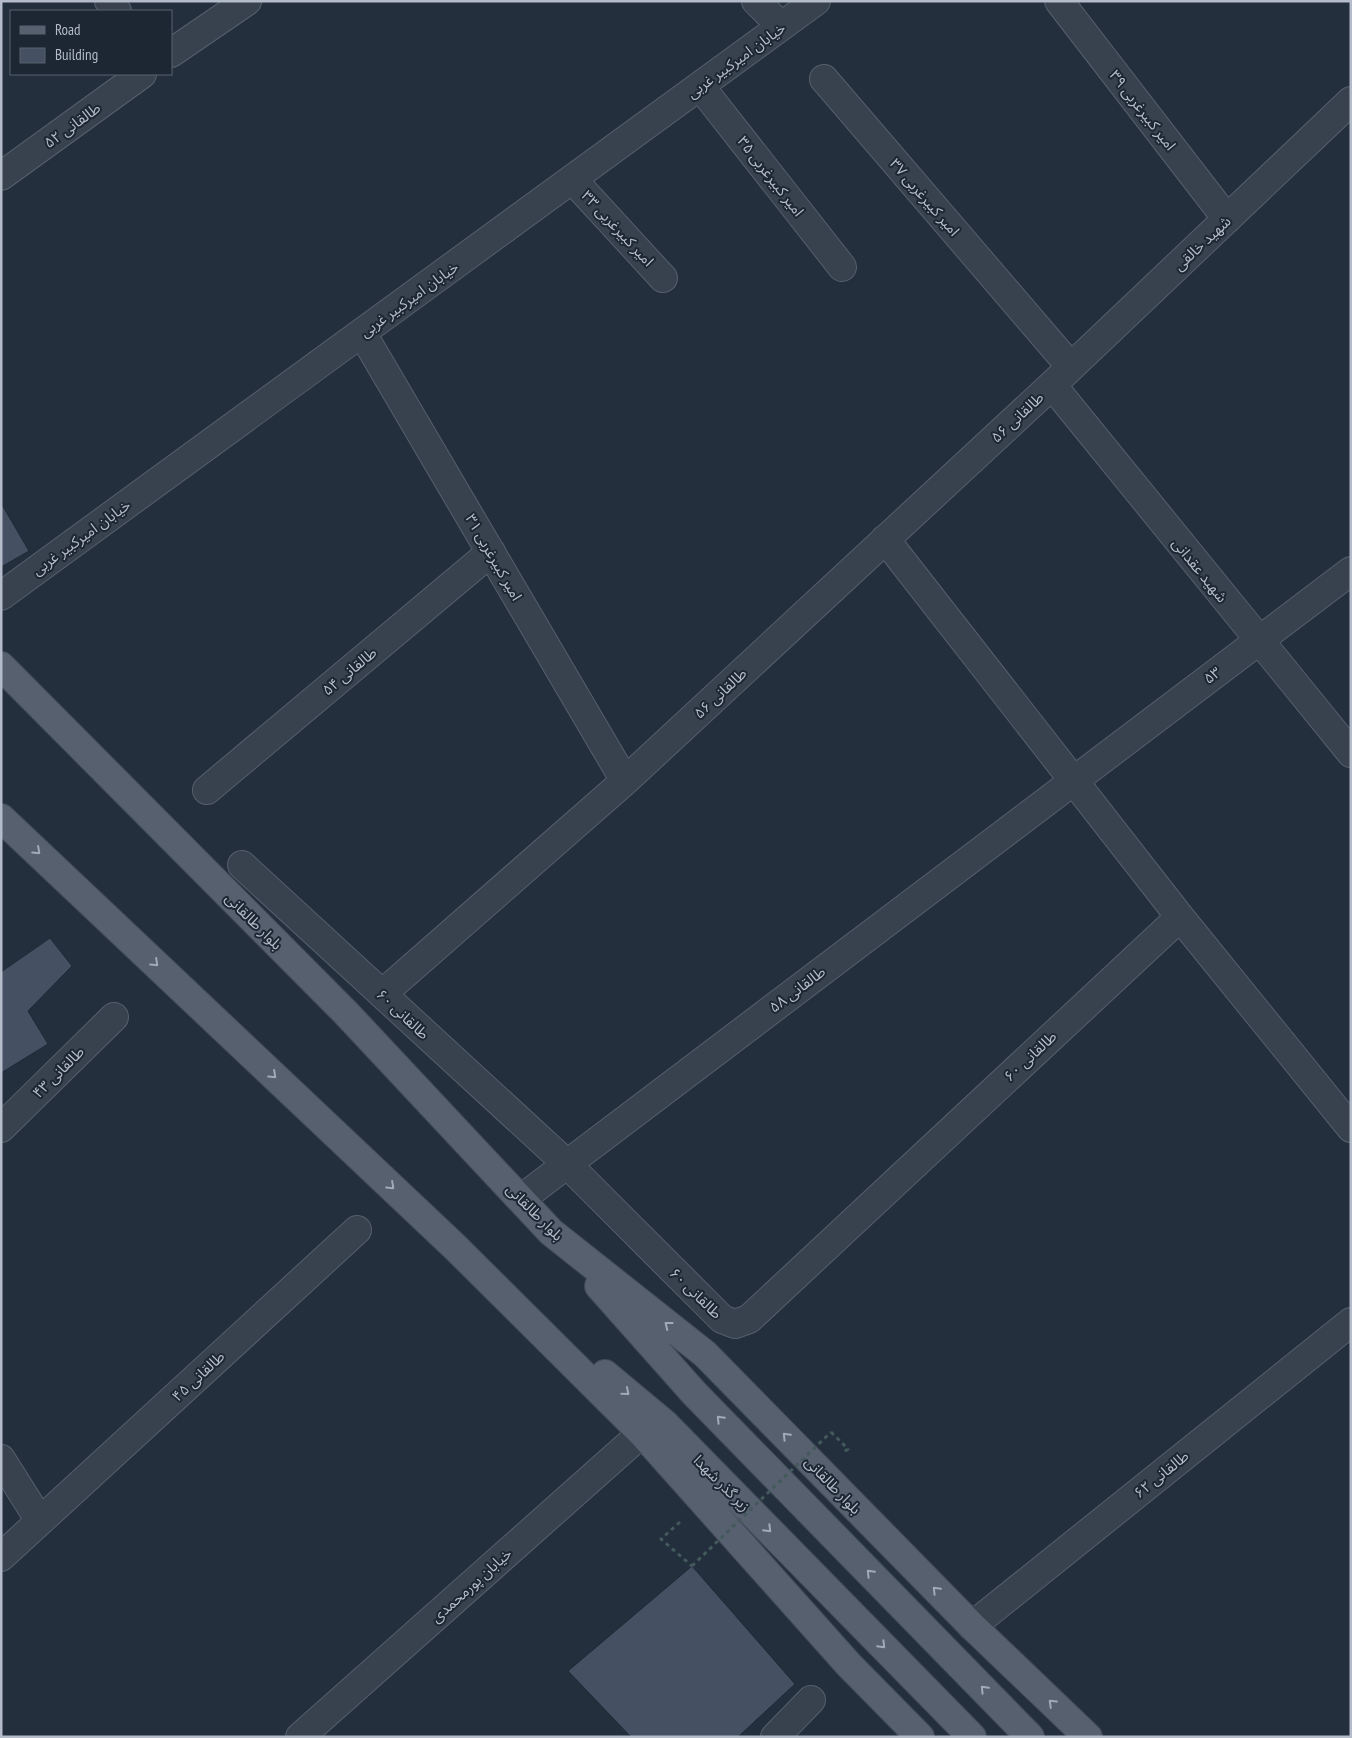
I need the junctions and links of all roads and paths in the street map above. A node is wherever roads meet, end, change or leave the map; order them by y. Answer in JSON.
{"nodes":[{"id":1,"x":247,"y":1,"type":"edge"},
{"id":2,"x":756,"y":1,"type":"edge"},
{"id":3,"x":816,"y":1,"type":"edge"},
{"id":4,"x":1059,"y":1,"type":"edge"},
{"id":5,"x":781,"y":26,"type":"junction"},
{"id":6,"x":172,"y":52,"type":"edge"},
{"id":7,"x":141,"y":75,"type":"edge"},
{"id":8,"x":824,"y":79,"type":"dead end"},
{"id":9,"x":700,"y":86,"type":"junction"},
{"id":10,"x":1351,"y":101,"type":"edge"},
{"id":11,"x":1,"y":176,"type":"edge"},
{"id":12,"x":572,"y":179,"type":"junction"},
{"id":13,"x":1227,"y":219,"type":"junction"},
{"id":14,"x":842,"y":267,"type":"dead end"},
{"id":15,"x":663,"y":278,"type":"dead end"},
{"id":16,"x":362,"y":333,"type":"junction"},
{"id":17,"x":1061,"y":376,"type":"junction"},
{"id":18,"x":886,"y":539,"type":"junction"},
{"id":19,"x":491,"y":552,"type":"junction"},
{"id":20,"x":1351,"y":570,"type":"edge"},
{"id":21,"x":1,"y":596,"type":"edge"},
{"id":22,"x":1258,"y":641,"type":"junction"},
{"id":23,"x":1,"y":666,"type":"edge"},
{"id":24,"x":1351,"y":753,"type":"edge"},
{"id":25,"x":1074,"y":780,"type":"junction"},
{"id":26,"x":625,"y":781,"type":"junction"},
{"id":27,"x":207,"y":790,"type":"dead end"},
{"id":28,"x":1,"y":818,"type":"edge"},
{"id":29,"x":242,"y":865,"type":"dead end"},
{"id":30,"x":1180,"y":917,"type":"junction"},
{"id":31,"x":382,"y":994,"type":"junction"},
{"id":32,"x":114,"y":1017,"type":"dead end"},
{"id":33,"x":1,"y":1128,"type":"edge"},
{"id":34,"x":1351,"y":1128,"type":"edge"},
{"id":35,"x":567,"y":1164,"type":"junction"},
{"id":36,"x":521,"y":1199,"type":"junction"},
{"id":37,"x":357,"y":1230,"type":"dead end"},
{"id":38,"x":551,"y":1232,"type":"junction"},
{"id":39,"x":455,"y":1247,"type":"junction"},
{"id":40,"x":1351,"y":1322,"type":"edge"},
{"id":41,"x":642,"y":1433,"type":"junction"},
{"id":42,"x":848,"y":1449,"type":"dead end"},
{"id":43,"x":1,"y":1459,"type":"edge"},
{"id":44,"x":40,"y":1521,"type":"junction"},
{"id":45,"x":661,"y":1539,"type":"dead end"},
{"id":46,"x":1,"y":1557,"type":"edge"},
{"id":47,"x":972,"y":1626,"type":"junction"},
{"id":48,"x":811,"y":1700,"type":"dead end"},
{"id":49,"x":300,"y":1737,"type":"edge"},
{"id":50,"x":775,"y":1737,"type":"edge"},
{"id":51,"x":920,"y":1737,"type":"edge"},
{"id":52,"x":972,"y":1737,"type":"edge"},
{"id":53,"x":1030,"y":1737,"type":"edge"},
{"id":54,"x":1088,"y":1737,"type":"edge"}],
"edges":[{"from":1,"to":6,"type":"street"},
{"from":2,"to":5,"type":"street"},
{"from":3,"to":5,"type":"street","name":"خیابان امیرکبیر غربی"},
{"from":4,"to":13,"type":"street","name":"امیر کبیرغربی ۳۹"},
{"from":5,"to":9,"type":"street","name":"خیابان امیرکبیر غربی"},
{"from":7,"to":11,"type":"street","name":"طالقانی ۵۲"},
{"from":8,"to":17,"type":"street","name":"امیر کبیرغربی ۳۷"},
{"from":9,"to":12,"type":"street","name":"خیابان امیرکبیر غربی"},
{"from":9,"to":14,"type":"street","name":"امیر کبیرغربی ۳۵"},
{"from":10,"to":13,"type":"street","name":"شهید خالقی"},
{"from":12,"to":15,"type":"street","name":"امیر کبیرغربی ۳۳"},
{"from":12,"to":16,"type":"street","name":"خیابان امیرکبیر غربی"},
{"from":13,"to":17,"type":"street","name":"شهید خالقی"},
{"from":16,"to":19,"type":"street","name":"امیر کبیرغربی ۳۱"},
{"from":16,"to":21,"type":"street","name":"خیابان امیرکبیر غربی"},
{"from":17,"to":18,"type":"street","name":"طالقانی ۵۶"},
{"from":17,"to":22,"type":"street","name":"شهید عقدانی"},
{"from":18,"to":25,"type":"street"},
{"from":18,"to":26,"type":"street","name":"طالقانی ۵۶"},
{"from":19,"to":26,"type":"street","name":"امیر کبیرغربی ۳۱"},
{"from":19,"to":27,"type":"street","name":"طالقانی ۵۴"},
{"from":20,"to":22,"type":"street","name":"۵۳"},
{"from":22,"to":24,"type":"street","name":"شهید عقدانی"},
{"from":22,"to":25,"type":"street","name":"۵۳"},
{"from":23,"to":36,"type":"main road","name":"بلوار طالقانی"},
{"from":25,"to":30,"type":"street"},
{"from":25,"to":35,"type":"street","name":"طالقانی ۵۸"},
{"from":26,"to":31,"type":"street","name":"طالقانی ۵۶"},
{"from":28,"to":39,"type":"main road","one_way":true},
{"from":29,"to":31,"type":"street","name":"طالقانی ۶۰"},
{"from":30,"to":34,"type":"street"},
{"from":30,"to":35,"type":"street","name":"طالقانی ۶۰"},
{"from":31,"to":35,"type":"street","name":"طالقانی ۶۰"},
{"from":32,"to":33,"type":"street","name":"طالقانی ۴۳"},
{"from":35,"to":36,"type":"street","name":"طالقانی ۵۸"},
{"from":36,"to":38,"type":"main road","name":"بلوار طالقانی"},
{"from":37,"to":44,"type":"street","name":"طالقانی ۴۵"},
{"from":47,"to":38,"type":"main road","name":"بلوار طالقانی","one_way":true},
{"from":53,"to":38,"type":"main road","one_way":true},
{"from":39,"to":41,"type":"main road"},
{"from":39,"to":52,"type":"main road","name":"زیر گذر شهدا","one_way":true},
{"from":40,"to":47,"type":"street","name":"طالقانی ۶۲"},
{"from":41,"to":49,"type":"street","name":"خیابان پورمحمدی"},
{"from":41,"to":51,"type":"main road"},
{"from":42,"to":45,"type":"path","bridge":true},
{"from":43,"to":44,"type":"street"},
{"from":44,"to":46,"type":"street","name":"طالقانی ۴۵"},
{"from":54,"to":47,"type":"main road","name":"بلوار طالقانی","one_way":true},
{"from":48,"to":50,"type":"street"}]}
